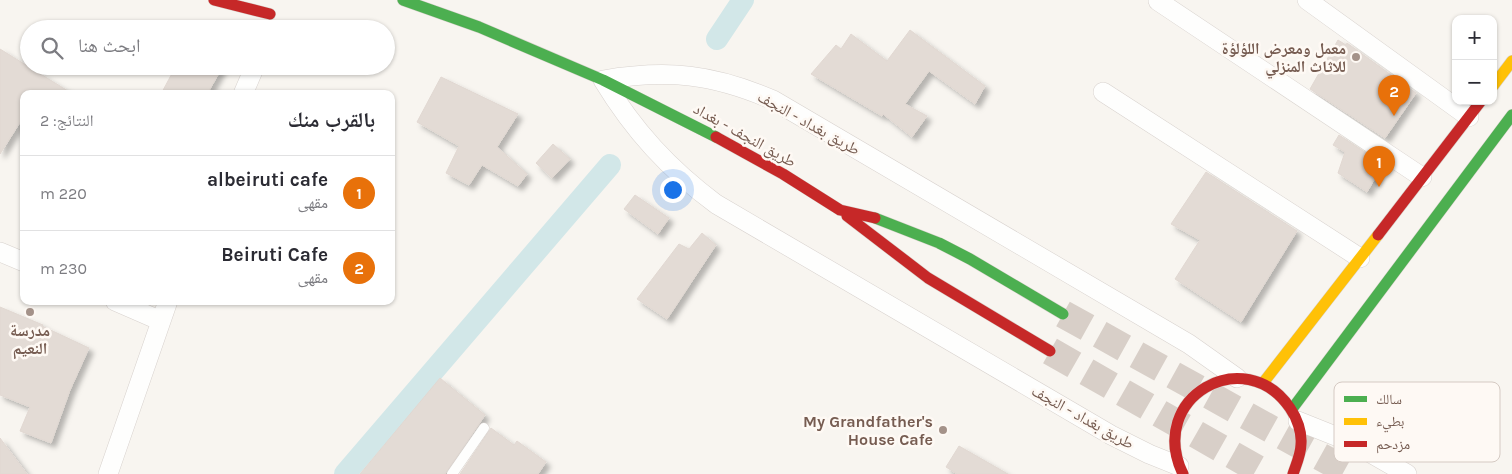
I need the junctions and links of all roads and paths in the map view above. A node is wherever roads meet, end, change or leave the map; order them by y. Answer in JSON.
{"nodes":[{"id":1,"x":214,"y":0,"type":"edge"},
{"id":2,"x":404,"y":0,"type":"edge"},
{"id":3,"x":1306,"y":0,"type":"edge"},
{"id":4,"x":1158,"y":1,"type":"dead end"},
{"id":5,"x":270,"y":14,"type":"edge"},
{"id":6,"x":1512,"y":61,"type":"edge"},
{"id":7,"x":251,"y":75,"type":"edge"},
{"id":8,"x":603,"y":80,"type":"junction"},
{"id":9,"x":1497,"y":81,"type":"edge"},
{"id":10,"x":245,"y":90,"type":"edge"},
{"id":11,"x":1103,"y":92,"type":"dead end"},
{"id":12,"x":1478,"y":105,"type":"edge"},
{"id":13,"x":1512,"y":115,"type":"edge"},
{"id":14,"x":1469,"y":117,"type":"junction"},
{"id":15,"x":1422,"y":177,"type":"junction"},
{"id":16,"x":840,"y":210,"type":"junction"},
{"id":17,"x":0,"y":252,"type":"edge"},
{"id":18,"x":1360,"y":258,"type":"junction"},
{"id":19,"x":20,"y":260,"type":"edge"},
{"id":20,"x":124,"y":305,"type":"edge"},
{"id":21,"x":167,"y":305,"type":"edge"},
{"id":22,"x":1063,"y":314,"type":"tunnel mouth"},
{"id":23,"x":161,"y":321,"type":"junction"},
{"id":24,"x":1050,"y":351,"type":"tunnel mouth"},
{"id":25,"x":1237,"y":378,"type":"junction"},
{"id":26,"x":1263,"y":383,"type":"junction"},
{"id":27,"x":1295,"y":415,"type":"junction"},
{"id":28,"x":484,"y":428,"type":"dead end"},
{"id":29,"x":1334,"y":434,"type":"edge"},
{"id":30,"x":1386,"y":462,"type":"edge"},
{"id":31,"x":1181,"y":470,"type":"edge"},
{"id":32,"x":108,"y":474,"type":"edge"},
{"id":33,"x":452,"y":474,"type":"edge"},
{"id":34,"x":1293,"y":474,"type":"edge"},
{"id":35,"x":1407,"y":474,"type":"edge"}],
"edges":[{"from":1,"to":5,"type":"main road"},
{"from":2,"to":8,"type":"main road","name":"طريق النجف - بغداد"},
{"from":3,"to":14,"type":"street"},
{"from":4,"to":15,"type":"street"},
{"from":6,"to":9,"type":"main road"},
{"from":7,"to":10,"type":"street"},
{"from":8,"to":16,"type":"main road","name":"طريق النجف - بغداد"},
{"from":8,"to":25,"type":"street","name":"طريق بغداد - النجف"},
{"from":8,"to":31,"type":"street","name":"طريق بغداد - النجف"},
{"from":11,"to":18,"type":"street"},
{"from":12,"to":14,"type":"main road"},
{"from":13,"to":27,"type":"main road"},
{"from":14,"to":15,"type":"main road"},
{"from":15,"to":18,"type":"main road"},
{"from":16,"to":22,"type":"main road","name":"طريق النجف - بغداد"},
{"from":16,"to":24,"type":"main road"},
{"from":17,"to":19,"type":"street"},
{"from":18,"to":26,"type":"main road"},
{"from":20,"to":23,"type":"street"},
{"from":21,"to":23,"type":"street"},
{"from":23,"to":32,"type":"street"},
{"from":25,"to":26,"type":"main road"},
{"from":25,"to":31,"type":"main road"},
{"from":26,"to":27,"type":"main road"},
{"from":27,"to":29,"type":"street"},
{"from":27,"to":34,"type":"main road"},
{"from":28,"to":33,"type":"lane"},
{"from":30,"to":35,"type":"street"}]}
